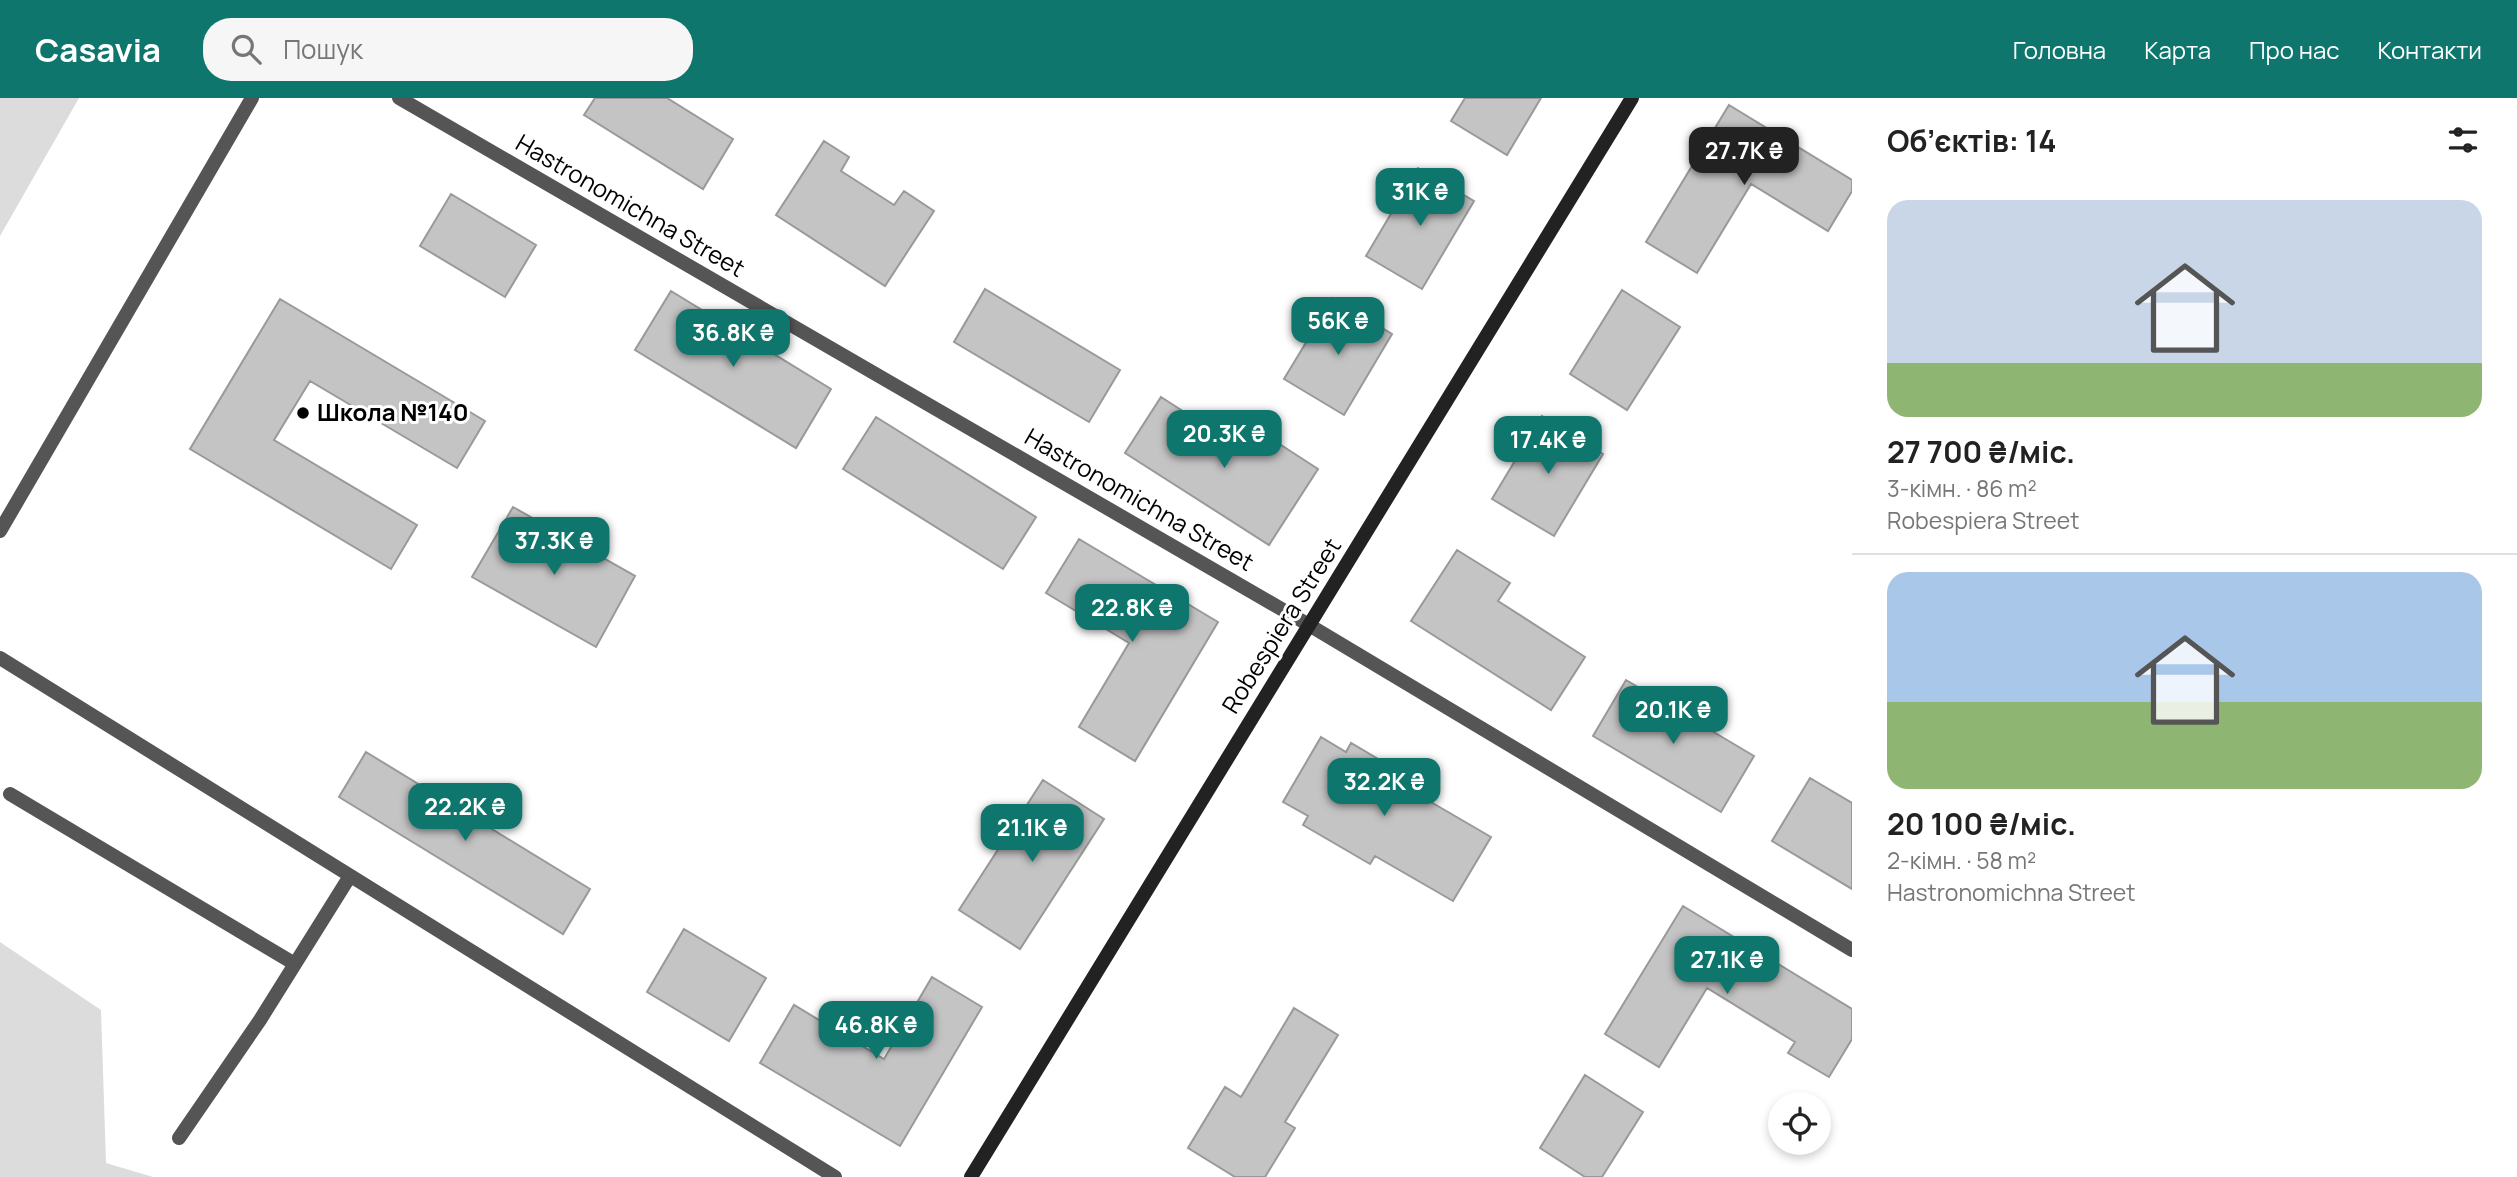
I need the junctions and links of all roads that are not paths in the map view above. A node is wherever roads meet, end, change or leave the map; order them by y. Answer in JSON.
{"nodes":[{"id":1,"x":252,"y":98,"type":"edge"},
{"id":2,"x":399,"y":98,"type":"edge"},
{"id":3,"x":1632,"y":98,"type":"edge"},
{"id":4,"x":0,"y":531,"type":"edge"},
{"id":5,"x":1309,"y":625,"type":"junction"},
{"id":6,"x":0,"y":658,"type":"edge"},
{"id":7,"x":10,"y":794,"type":"dead end"},
{"id":8,"x":350,"y":876,"type":"junction"},
{"id":9,"x":1852,"y":950,"type":"edge"},
{"id":10,"x":295,"y":964,"type":"junction"},
{"id":11,"x":179,"y":1138,"type":"dead end"},
{"id":12,"x":835,"y":1177,"type":"edge"},
{"id":13,"x":971,"y":1177,"type":"edge"}],
"edges":[{"from":1,"to":4,"type":"street"},
{"from":2,"to":5,"type":"street","name":"Hastronomichna Street"},
{"from":3,"to":5,"type":"street","name":"Robespiera Street"},
{"from":5,"to":9,"type":"street","name":"Hastronomichna Street"},
{"from":5,"to":13,"type":"street","name":"Robespiera Street"},
{"from":6,"to":8,"type":"street"},
{"from":7,"to":10,"type":"street"},
{"from":8,"to":10,"type":"street"},
{"from":8,"to":12,"type":"street"},
{"from":10,"to":11,"type":"street"}]}
